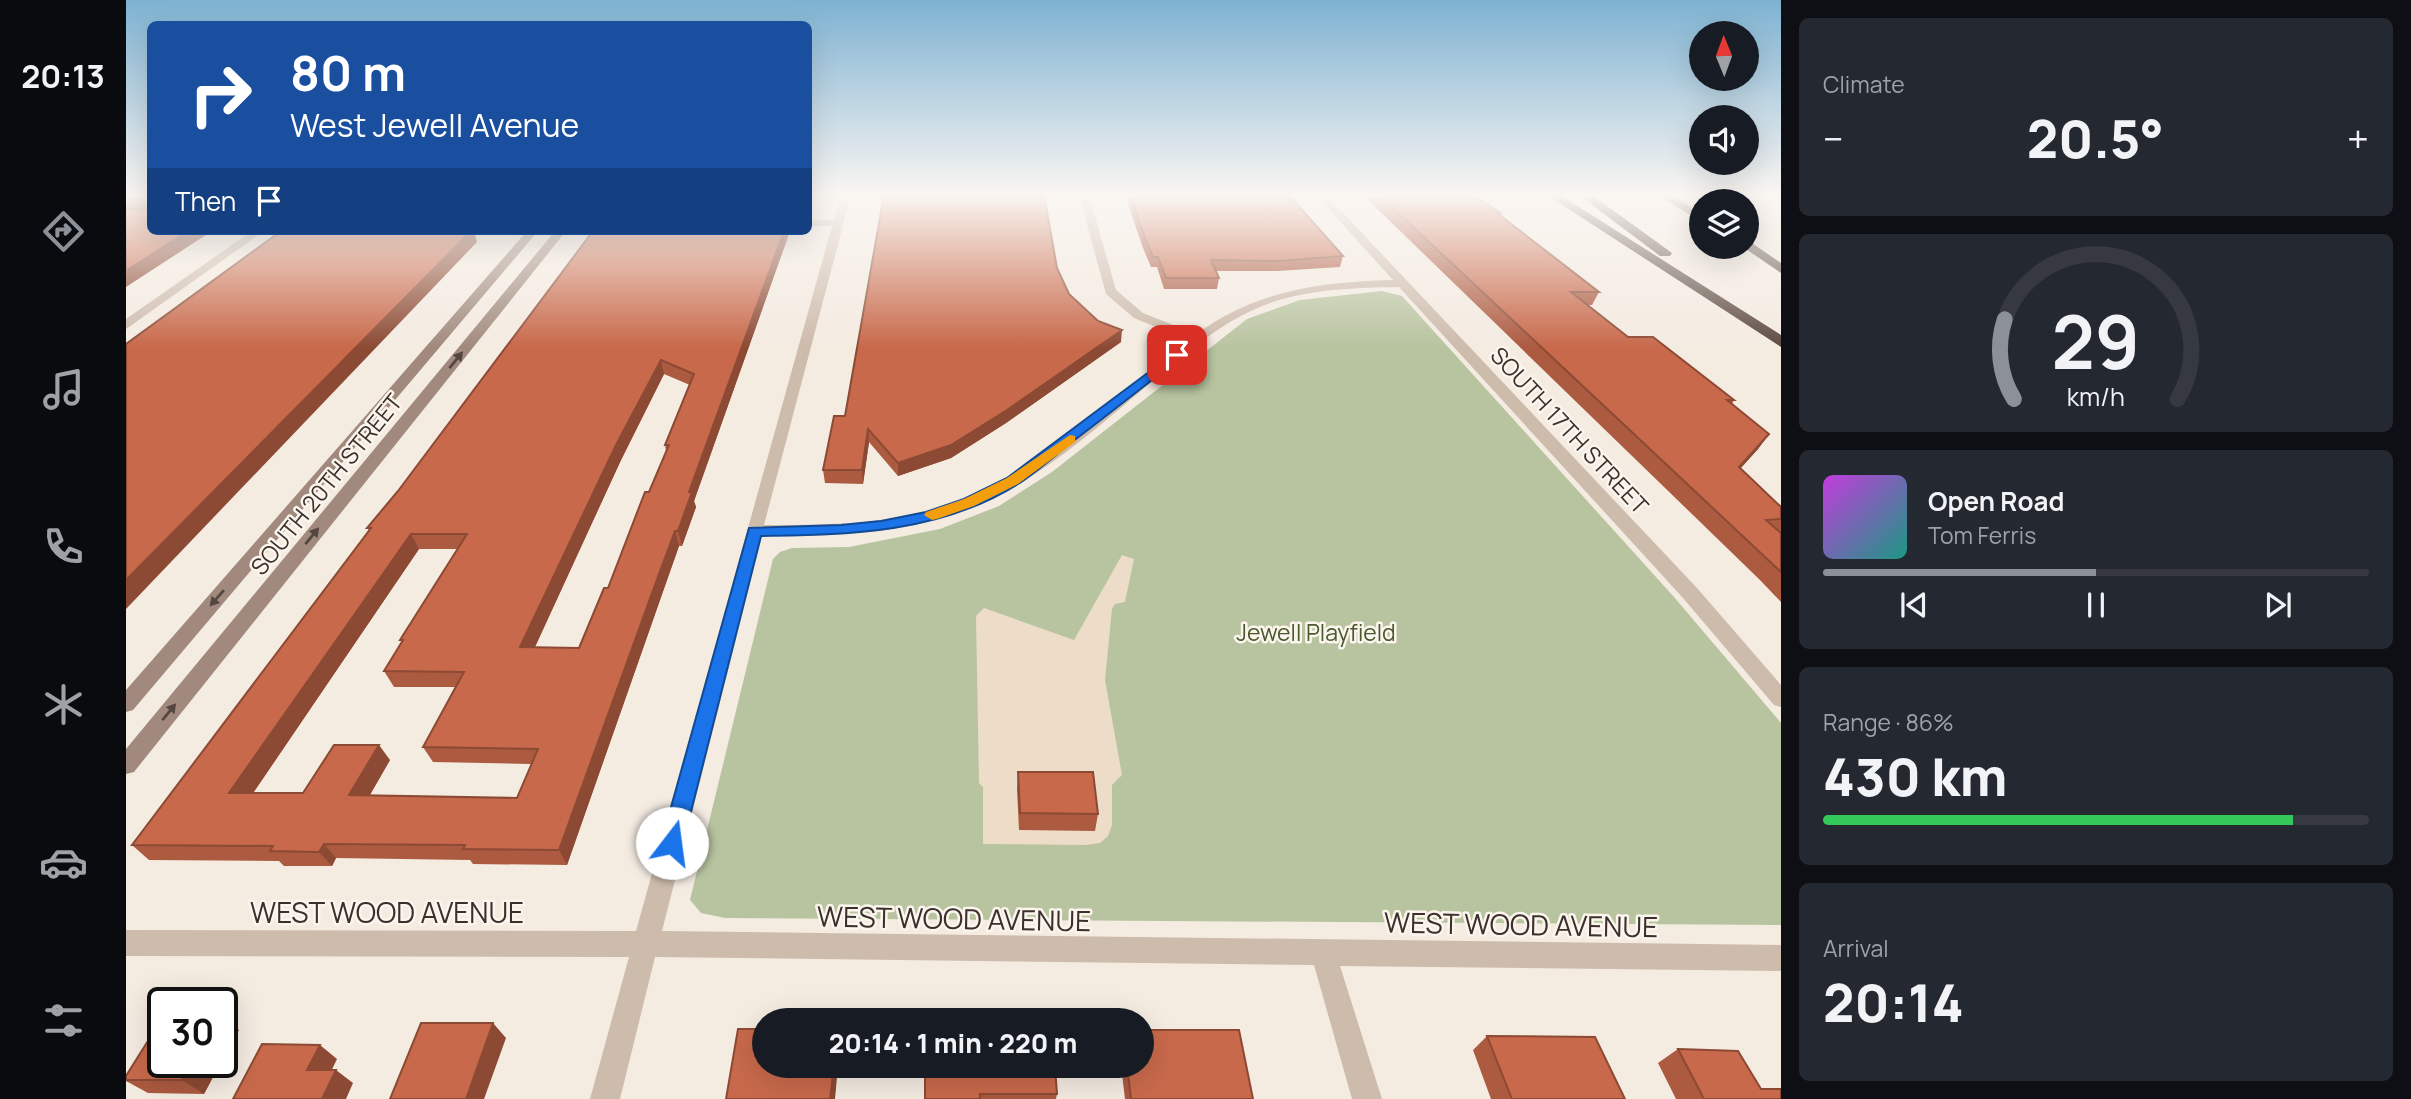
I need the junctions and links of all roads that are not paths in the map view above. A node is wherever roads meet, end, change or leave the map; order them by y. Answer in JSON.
{"nodes":[{"id":1,"x":237,"y":246,"type":"edge"},
{"id":2,"x":520,"y":246,"type":"edge"},
{"id":3,"x":549,"y":246,"type":"edge"},
{"id":4,"x":833,"y":246,"type":"edge"},
{"id":5,"x":1098,"y":246,"type":"edge"},
{"id":6,"x":1369,"y":246,"type":"edge"},
{"id":7,"x":1634,"y":246,"type":"edge"},
{"id":8,"x":1655,"y":246,"type":"edge"},
{"id":9,"x":1759,"y":254,"type":"edge"},
{"id":10,"x":1781,"y":269,"type":"edge"},
{"id":11,"x":1403,"y":283,"type":"junction"},
{"id":12,"x":126,"y":324,"type":"edge"},
{"id":13,"x":1198,"y":339,"type":"junction"},
{"id":14,"x":1781,"y":339,"type":"edge"},
{"id":15,"x":754,"y":531,"type":"junction"},
{"id":16,"x":1781,"y":699,"type":"edge"},
{"id":17,"x":126,"y":704,"type":"edge"},
{"id":18,"x":126,"y":765,"type":"edge"},
{"id":19,"x":126,"y":943,"type":"edge"},
{"id":20,"x":645,"y":944,"type":"junction"},
{"id":21,"x":1323,"y":952,"type":"junction"},
{"id":22,"x":1781,"y":958,"type":"edge"},
{"id":23,"x":605,"y":1099,"type":"edge"},
{"id":24,"x":1367,"y":1099,"type":"edge"}],
"edges":[{"from":1,"to":12,"type":"street"},
{"from":2,"to":17,"type":"street","name":"SOUTH 20TH STREET","one_way":true},
{"from":18,"to":3,"type":"street","name":"SOUTH 20TH STREET","one_way":true},
{"from":4,"to":15,"type":"street"},
{"from":5,"to":13,"type":"street"},
{"from":6,"to":11,"type":"street","name":"SOUTH 17TH STREET"},
{"from":7,"to":14,"type":"highway"},
{"from":8,"to":14,"type":"highway"},
{"from":9,"to":10,"type":"highway"},
{"from":11,"to":13,"type":"street"},
{"from":11,"to":16,"type":"street","name":"SOUTH 17TH STREET"},
{"from":13,"to":15,"type":"street"},
{"from":15,"to":20,"type":"street"},
{"from":19,"to":20,"type":"street","name":"WEST WOOD AVENUE"},
{"from":20,"to":21,"type":"street","name":"WEST WOOD AVENUE"},
{"from":20,"to":23,"type":"street"},
{"from":21,"to":22,"type":"street","name":"WEST WOOD AVENUE"},
{"from":21,"to":24,"type":"street"}]}
